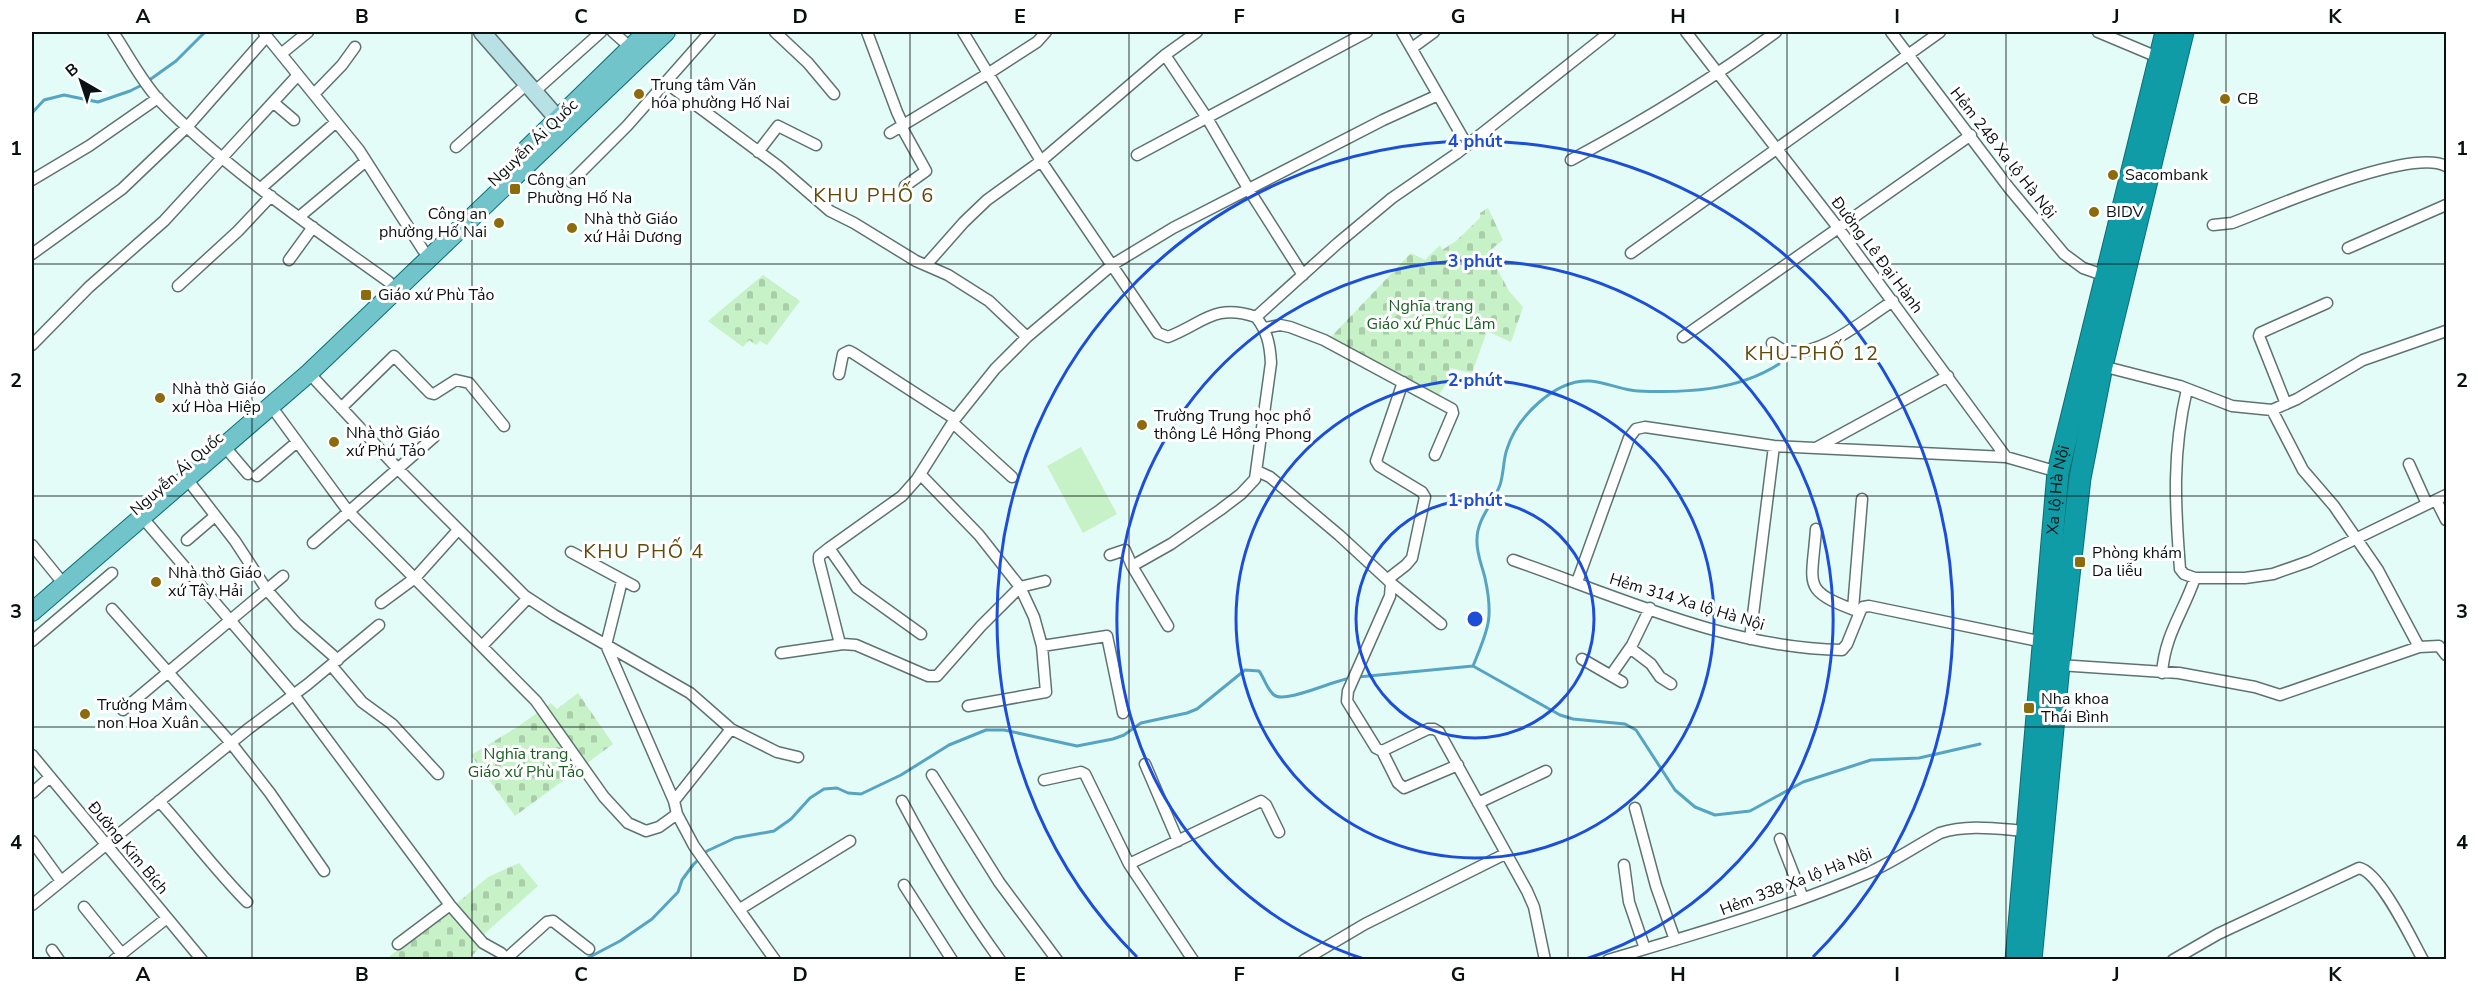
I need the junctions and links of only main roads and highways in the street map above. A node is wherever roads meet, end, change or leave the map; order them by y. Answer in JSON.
{"nodes":[{"id":1,"x":647,"y":32,"type":"edge"},
{"id":2,"x":666,"y":32,"type":"edge"},
{"id":3,"x":2166,"y":32,"type":"edge"},
{"id":4,"x":2183,"y":32,"type":"edge"},
{"id":5,"x":2168,"y":60,"type":"junction"},
{"id":6,"x":609,"y":81,"type":"junction"},
{"id":7,"x":303,"y":374,"type":"junction"},
{"id":8,"x":32,"y":599,"type":"edge"},
{"id":9,"x":32,"y":612,"type":"edge"},
{"id":10,"x":2016,"y":960,"type":"edge"},
{"id":11,"x":2031,"y":960,"type":"edge"}],
"edges":[{"from":1,"to":6,"type":"main road"},
{"from":2,"to":6,"type":"main road"},
{"from":3,"to":5,"type":"highway","name":"Xa lộ Hà Nội"},
{"from":4,"to":5,"type":"highway","name":"Xa lộ Hà Nội"},
{"from":5,"to":10,"type":"highway","name":"Xa lộ Hà Nội"},
{"from":5,"to":11,"type":"highway","name":"Xa lộ Hà Nội"},
{"from":6,"to":7,"type":"main road","name":"Nguyễn Ái Quốc"},
{"from":6,"to":7,"type":"main road","name":"Nguyễn Ái Quốc"},
{"from":7,"to":8,"type":"main road","name":"Nguyễn Ái Quốc"},
{"from":7,"to":9,"type":"main road","name":"Nguyễn Ái Quốc"}]}
